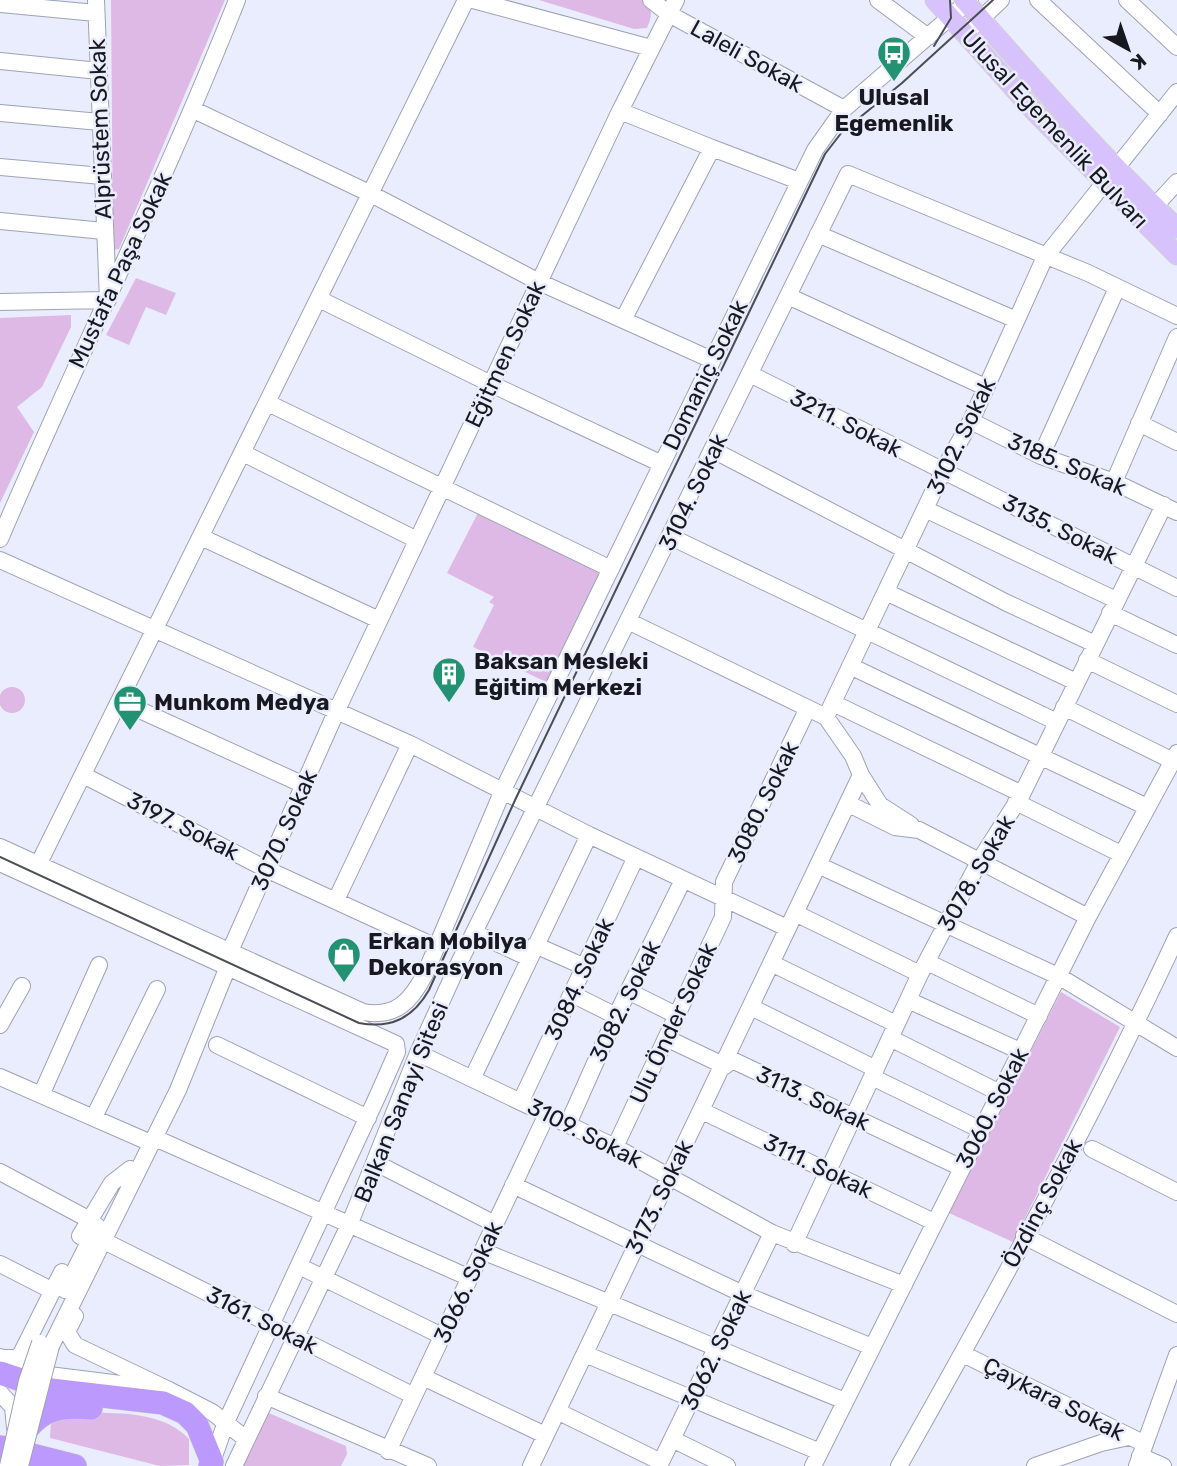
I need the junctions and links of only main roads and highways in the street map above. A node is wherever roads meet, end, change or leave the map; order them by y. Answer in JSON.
{"nodes":[{"id":1,"x":935,"y":0,"type":"edge"},
{"id":2,"x":967,"y":1,"type":"edge"},
{"id":3,"x":1110,"y":175,"type":"junction"},
{"id":4,"x":1177,"y":228,"type":"edge"},
{"id":5,"x":1177,"y":255,"type":"edge"},
{"id":6,"x":1,"y":1363,"type":"edge"},
{"id":7,"x":14,"y":1435,"type":"edge"},
{"id":8,"x":213,"y":1465,"type":"edge"},
{"id":9,"x":75,"y":1466,"type":"edge"}],
"edges":[{"from":1,"to":3,"type":"main road","name":"Ulusal Egemenlik Bulvarı"},
{"from":2,"to":3,"type":"main road","name":"Ulusal Egemenlik Bulvarı"},
{"from":3,"to":4,"type":"main road","name":"Ulusal Egemenlik Bulvarı"},
{"from":3,"to":5,"type":"main road","name":"Ulusal Egemenlik Bulvarı"},
{"from":6,"to":8,"type":"highway"},
{"from":7,"to":8,"type":"highway"},
{"from":7,"to":9,"type":"highway"}]}
